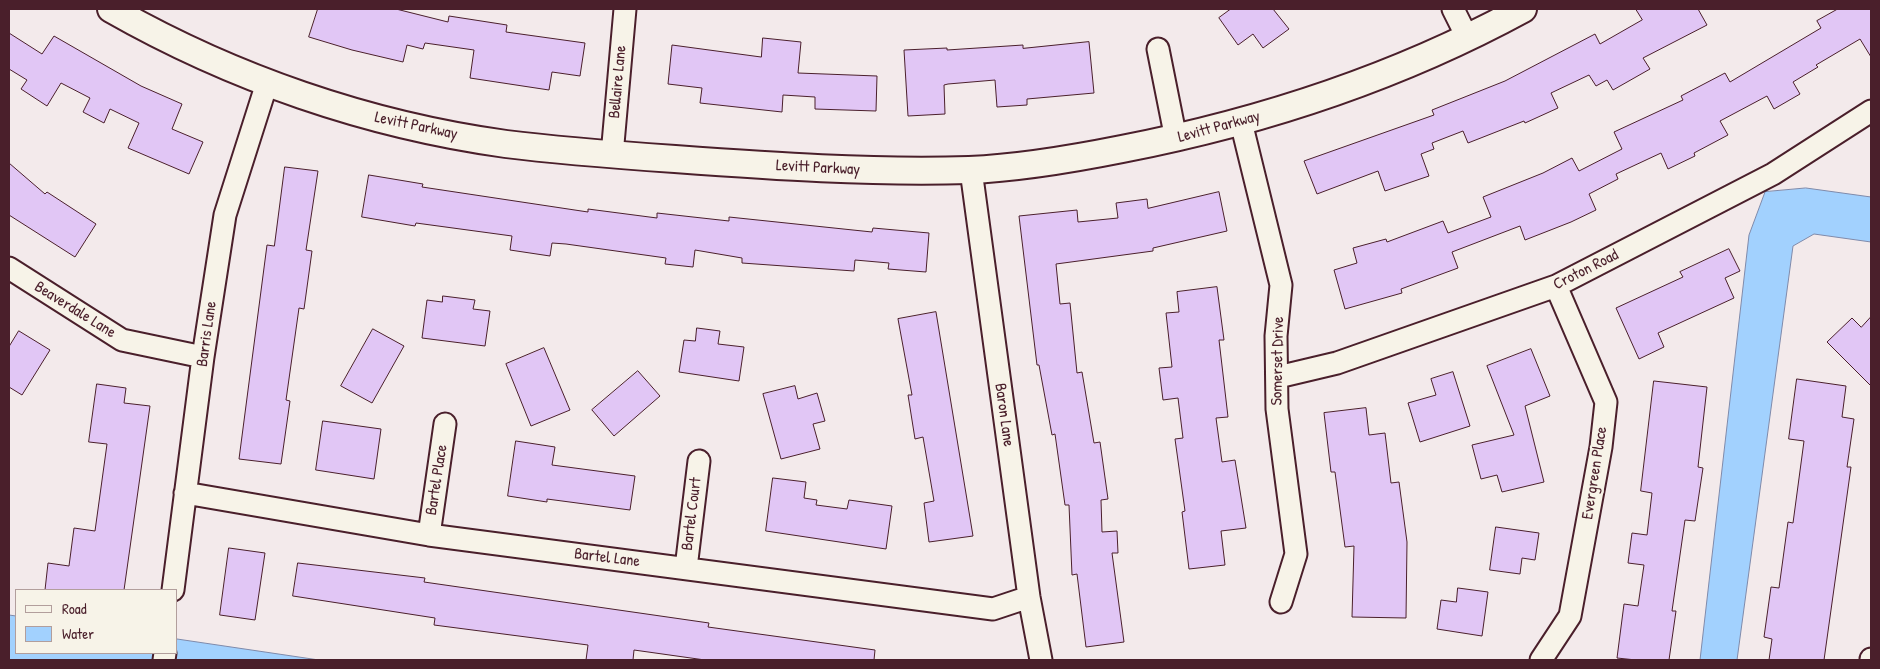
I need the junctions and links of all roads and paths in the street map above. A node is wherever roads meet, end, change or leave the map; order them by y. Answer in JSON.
{"nodes":[{"id":1,"x":111,"y":9,"type":"edge"},
{"id":2,"x":625,"y":9,"type":"edge"},
{"id":3,"x":1453,"y":9,"type":"edge"},
{"id":4,"x":1523,"y":9,"type":"edge"},
{"id":5,"x":1468,"y":39,"type":"junction"},
{"id":6,"x":1158,"y":49,"type":"dead end"},
{"id":7,"x":267,"y":83,"type":"junction"},
{"id":8,"x":1871,"y":111,"type":"edge"},
{"id":9,"x":1241,"y":122,"type":"junction"},
{"id":10,"x":1176,"y":139,"type":"junction"},
{"id":11,"x":612,"y":155,"type":"junction"},
{"id":12,"x":971,"y":170,"type":"junction"},
{"id":13,"x":9,"y":268,"type":"edge"},
{"id":14,"x":1556,"y":286,"type":"junction"},
{"id":15,"x":203,"y":358,"type":"junction"},
{"id":16,"x":1278,"y":377,"type":"junction"},
{"id":17,"x":445,"y":424,"type":"dead end"},
{"id":18,"x":699,"y":461,"type":"dead end"},
{"id":19,"x":186,"y":493,"type":"junction"},
{"id":20,"x":428,"y":535,"type":"junction"},
{"id":21,"x":686,"y":568,"type":"junction"},
{"id":22,"x":173,"y":589,"type":"edge"},
{"id":23,"x":1029,"y":597,"type":"junction"},
{"id":24,"x":1282,"y":602,"type":"dead end"},
{"id":25,"x":1040,"y":660,"type":"edge"},
{"id":26,"x":1541,"y":660,"type":"edge"}],
"edges":[{"from":1,"to":7,"type":"street","name":"Levitt Parkway"},
{"from":2,"to":11,"type":"street","name":"Bellaire Lane"},
{"from":3,"to":5,"type":"street"},
{"from":4,"to":5,"type":"street","name":"Levitt Parkway"},
{"from":5,"to":9,"type":"street","name":"Levitt Parkway"},
{"from":6,"to":10,"type":"street"},
{"from":7,"to":11,"type":"street","name":"Levitt Parkway"},
{"from":7,"to":15,"type":"street","name":"Barris Lane"},
{"from":8,"to":14,"type":"street","name":"Croton Road"},
{"from":9,"to":10,"type":"street","name":"Levitt Parkway"},
{"from":9,"to":16,"type":"street","name":"Somerset Drive"},
{"from":10,"to":12,"type":"street","name":"Levitt Parkway"},
{"from":11,"to":12,"type":"street","name":"Levitt Parkway"},
{"from":12,"to":23,"type":"street","name":"Baron Lane"},
{"from":13,"to":15,"type":"street","name":"Beaverdale Lane"},
{"from":14,"to":16,"type":"street","name":"Croton Road"},
{"from":14,"to":26,"type":"street","name":"Evergreen Place"},
{"from":15,"to":19,"type":"street","name":"Barris Lane"},
{"from":16,"to":24,"type":"street","name":"Somerset Drive"},
{"from":17,"to":20,"type":"street","name":"Bartel Place"},
{"from":18,"to":21,"type":"street","name":"Bartel Court"},
{"from":19,"to":20,"type":"street","name":"Bartel Lane"},
{"from":19,"to":22,"type":"street","name":"Barris Lane"},
{"from":20,"to":21,"type":"street","name":"Bartel Lane"},
{"from":21,"to":23,"type":"street","name":"Bartel Lane"},
{"from":23,"to":25,"type":"street","name":"Baron Lane"}]}
